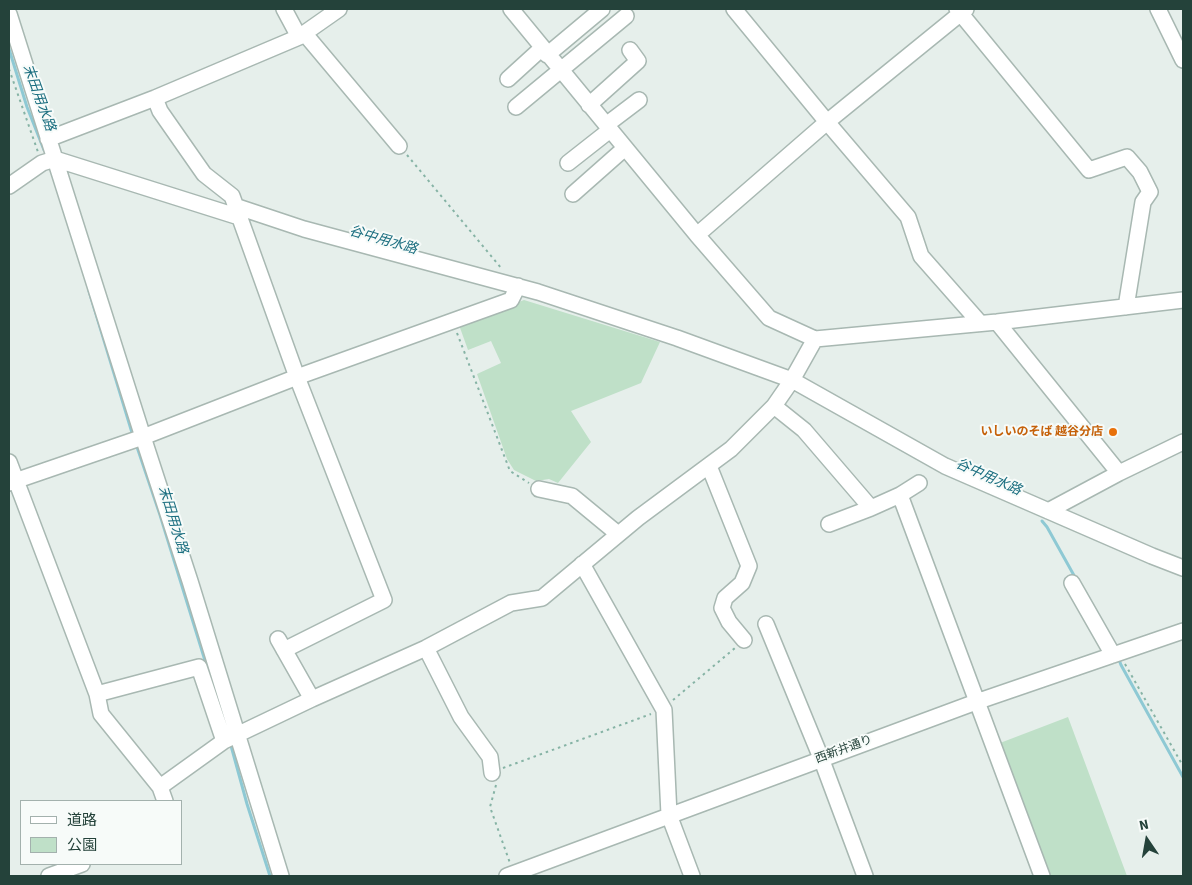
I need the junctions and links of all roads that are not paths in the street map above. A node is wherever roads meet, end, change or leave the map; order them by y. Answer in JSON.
{"nodes":[{"id":1,"x":284,"y":9,"type":"edge"},
{"id":2,"x":338,"y":9,"type":"edge"},
{"id":3,"x":511,"y":9,"type":"edge"},
{"id":4,"x":602,"y":9,"type":"edge"},
{"id":5,"x":734,"y":9,"type":"edge"},
{"id":6,"x":1158,"y":9,"type":"edge"},
{"id":7,"x":961,"y":10,"type":"edge"},
{"id":8,"x":9,"y":14,"type":"edge"},
{"id":9,"x":626,"y":16,"type":"dead end"},
{"id":10,"x":302,"y":36,"type":"junction"},
{"id":11,"x":630,"y":50,"type":"dead end"},
{"id":12,"x":544,"y":51,"type":"junction"},
{"id":13,"x":1183,"y":60,"type":"edge"},
{"id":14,"x":560,"y":69,"type":"junction"},
{"id":15,"x":508,"y":79,"type":"dead end"},
{"id":16,"x":155,"y":98,"type":"junction"},
{"id":17,"x":639,"y":100,"type":"dead end"},
{"id":18,"x":589,"y":104,"type":"junction"},
{"id":19,"x":516,"y":107,"type":"dead end"},
{"id":20,"x":827,"y":122,"type":"junction"},
{"id":21,"x":608,"y":128,"type":"junction"},
{"id":22,"x":48,"y":139,"type":"junction"},
{"id":23,"x":399,"y":146,"type":"road end"},
{"id":24,"x":625,"y":148,"type":"junction"},
{"id":25,"x":48,"y":161,"type":"junction"},
{"id":26,"x":568,"y":163,"type":"dead end"},
{"id":27,"x":9,"y":186,"type":"edge"},
{"id":28,"x":573,"y":194,"type":"dead end"},
{"id":29,"x":237,"y":211,"type":"junction"},
{"id":30,"x":697,"y":235,"type":"junction"},
{"id":31,"x":518,"y":286,"type":"junction"},
{"id":32,"x":1183,"y":300,"type":"edge"},
{"id":33,"x":1126,"y":307,"type":"junction"},
{"id":34,"x":997,"y":322,"type":"junction"},
{"id":35,"x":980,"y":323,"type":"junction"},
{"id":36,"x":815,"y":339,"type":"junction"},
{"id":37,"x":297,"y":377,"type":"junction"},
{"id":38,"x":792,"y":380,"type":"junction"},
{"id":39,"x":774,"y":406,"type":"junction"},
{"id":40,"x":143,"y":437,"type":"junction"},
{"id":41,"x":1183,"y":442,"type":"edge"},
{"id":42,"x":9,"y":462,"type":"edge"},
{"id":43,"x":709,"y":466,"type":"junction"},
{"id":44,"x":1119,"y":473,"type":"junction"},
{"id":45,"x":12,"y":482,"type":"edge"},
{"id":46,"x":919,"y":483,"type":"dead end"},
{"id":47,"x":539,"y":489,"type":"road end"},
{"id":48,"x":900,"y":495,"type":"junction"},
{"id":49,"x":871,"y":508,"type":"junction"},
{"id":50,"x":1048,"y":511,"type":"junction"},
{"id":51,"x":828,"y":524,"type":"dead end"},
{"id":52,"x":618,"y":534,"type":"junction"},
{"id":53,"x":582,"y":564,"type":"junction"},
{"id":54,"x":1183,"y":568,"type":"edge"},
{"id":55,"x":1072,"y":583,"type":"dead end"},
{"id":56,"x":766,"y":624,"type":"dead end"},
{"id":57,"x":1183,"y":631,"type":"edge"},
{"id":58,"x":744,"y":640,"type":"road end"},
{"id":59,"x":426,"y":648,"type":"junction"},
{"id":60,"x":1116,"y":654,"type":"junction"},
{"id":61,"x":97,"y":694,"type":"junction"},
{"id":62,"x":312,"y":699,"type":"junction"},
{"id":63,"x":976,"y":702,"type":"junction"},
{"id":64,"x":238,"y":734,"type":"junction"},
{"id":65,"x":224,"y":741,"type":"junction"},
{"id":66,"x":821,"y":758,"type":"junction"},
{"id":67,"x":492,"y":772,"type":"road end"},
{"id":68,"x":163,"y":794,"type":"edge"},
{"id":69,"x":669,"y":815,"type":"junction"},
{"id":70,"x":79,"y":865,"type":"edge"},
{"id":71,"x":510,"y":875,"type":"edge"},
{"id":72,"x":49,"y":876,"type":"edge"},
{"id":73,"x":281,"y":876,"type":"edge"},
{"id":74,"x":692,"y":876,"type":"edge"},
{"id":75,"x":865,"y":876,"type":"edge"},
{"id":76,"x":1042,"y":876,"type":"edge"}],
"edges":[{"from":1,"to":10,"type":"street"},
{"from":2,"to":10,"type":"street"},
{"from":3,"to":12,"type":"street"},
{"from":4,"to":12,"type":"street"},
{"from":5,"to":20,"type":"street"},
{"from":6,"to":13,"type":"street"},
{"from":7,"to":20,"type":"street"},
{"from":7,"to":33,"type":"street"},
{"from":8,"to":22,"type":"street"},
{"from":9,"to":14,"type":"street"},
{"from":10,"to":16,"type":"street"},
{"from":10,"to":23,"type":"street"},
{"from":11,"to":18,"type":"street"},
{"from":12,"to":14,"type":"street"},
{"from":12,"to":15,"type":"street"},
{"from":14,"to":18,"type":"street"},
{"from":14,"to":19,"type":"street"},
{"from":16,"to":22,"type":"street"},
{"from":16,"to":29,"type":"street"},
{"from":17,"to":21,"type":"street"},
{"from":18,"to":21,"type":"street"},
{"from":20,"to":30,"type":"street"},
{"from":20,"to":35,"type":"street"},
{"from":21,"to":24,"type":"street"},
{"from":21,"to":26,"type":"street"},
{"from":22,"to":25,"type":"street"},
{"from":24,"to":28,"type":"street"},
{"from":24,"to":30,"type":"street"},
{"from":25,"to":27,"type":"street"},
{"from":25,"to":29,"type":"street"},
{"from":25,"to":40,"type":"street"},
{"from":29,"to":31,"type":"street"},
{"from":29,"to":37,"type":"street"},
{"from":30,"to":36,"type":"street"},
{"from":31,"to":37,"type":"street"},
{"from":31,"to":38,"type":"street"},
{"from":32,"to":33,"type":"street"},
{"from":33,"to":34,"type":"street"},
{"from":34,"to":35,"type":"street"},
{"from":34,"to":44,"type":"street"},
{"from":35,"to":36,"type":"street"},
{"from":36,"to":38,"type":"street"},
{"from":37,"to":40,"type":"street"},
{"from":37,"to":62,"type":"street"},
{"from":38,"to":39,"type":"street"},
{"from":38,"to":50,"type":"street"},
{"from":39,"to":43,"type":"street"},
{"from":39,"to":49,"type":"street"},
{"from":40,"to":45,"type":"street"},
{"from":40,"to":64,"type":"street"},
{"from":41,"to":44,"type":"street"},
{"from":42,"to":45,"type":"street"},
{"from":43,"to":52,"type":"street"},
{"from":43,"to":58,"type":"street"},
{"from":44,"to":50,"type":"street"},
{"from":45,"to":61,"type":"street"},
{"from":46,"to":48,"type":"street"},
{"from":47,"to":52,"type":"street"},
{"from":48,"to":49,"type":"street"},
{"from":48,"to":63,"type":"street"},
{"from":49,"to":51,"type":"street"},
{"from":50,"to":54,"type":"street"},
{"from":52,"to":53,"type":"street"},
{"from":53,"to":59,"type":"street"},
{"from":53,"to":69,"type":"street"},
{"from":55,"to":60,"type":"street"},
{"from":56,"to":66,"type":"street"},
{"from":57,"to":60,"type":"street","name":"西新井通り"},
{"from":59,"to":62,"type":"street"},
{"from":59,"to":67,"type":"street"},
{"from":60,"to":63,"type":"street","name":"西新井通り"},
{"from":61,"to":65,"type":"street"},
{"from":61,"to":68,"type":"street"},
{"from":62,"to":64,"type":"street"},
{"from":63,"to":66,"type":"street","name":"西新井通り"},
{"from":63,"to":76,"type":"street"},
{"from":64,"to":65,"type":"street"},
{"from":64,"to":73,"type":"street"},
{"from":65,"to":68,"type":"street"},
{"from":66,"to":69,"type":"street","name":"西新井通り"},
{"from":66,"to":75,"type":"street"},
{"from":69,"to":71,"type":"street","name":"西新井通り"},
{"from":69,"to":74,"type":"street"},
{"from":70,"to":72,"type":"street"}]}
